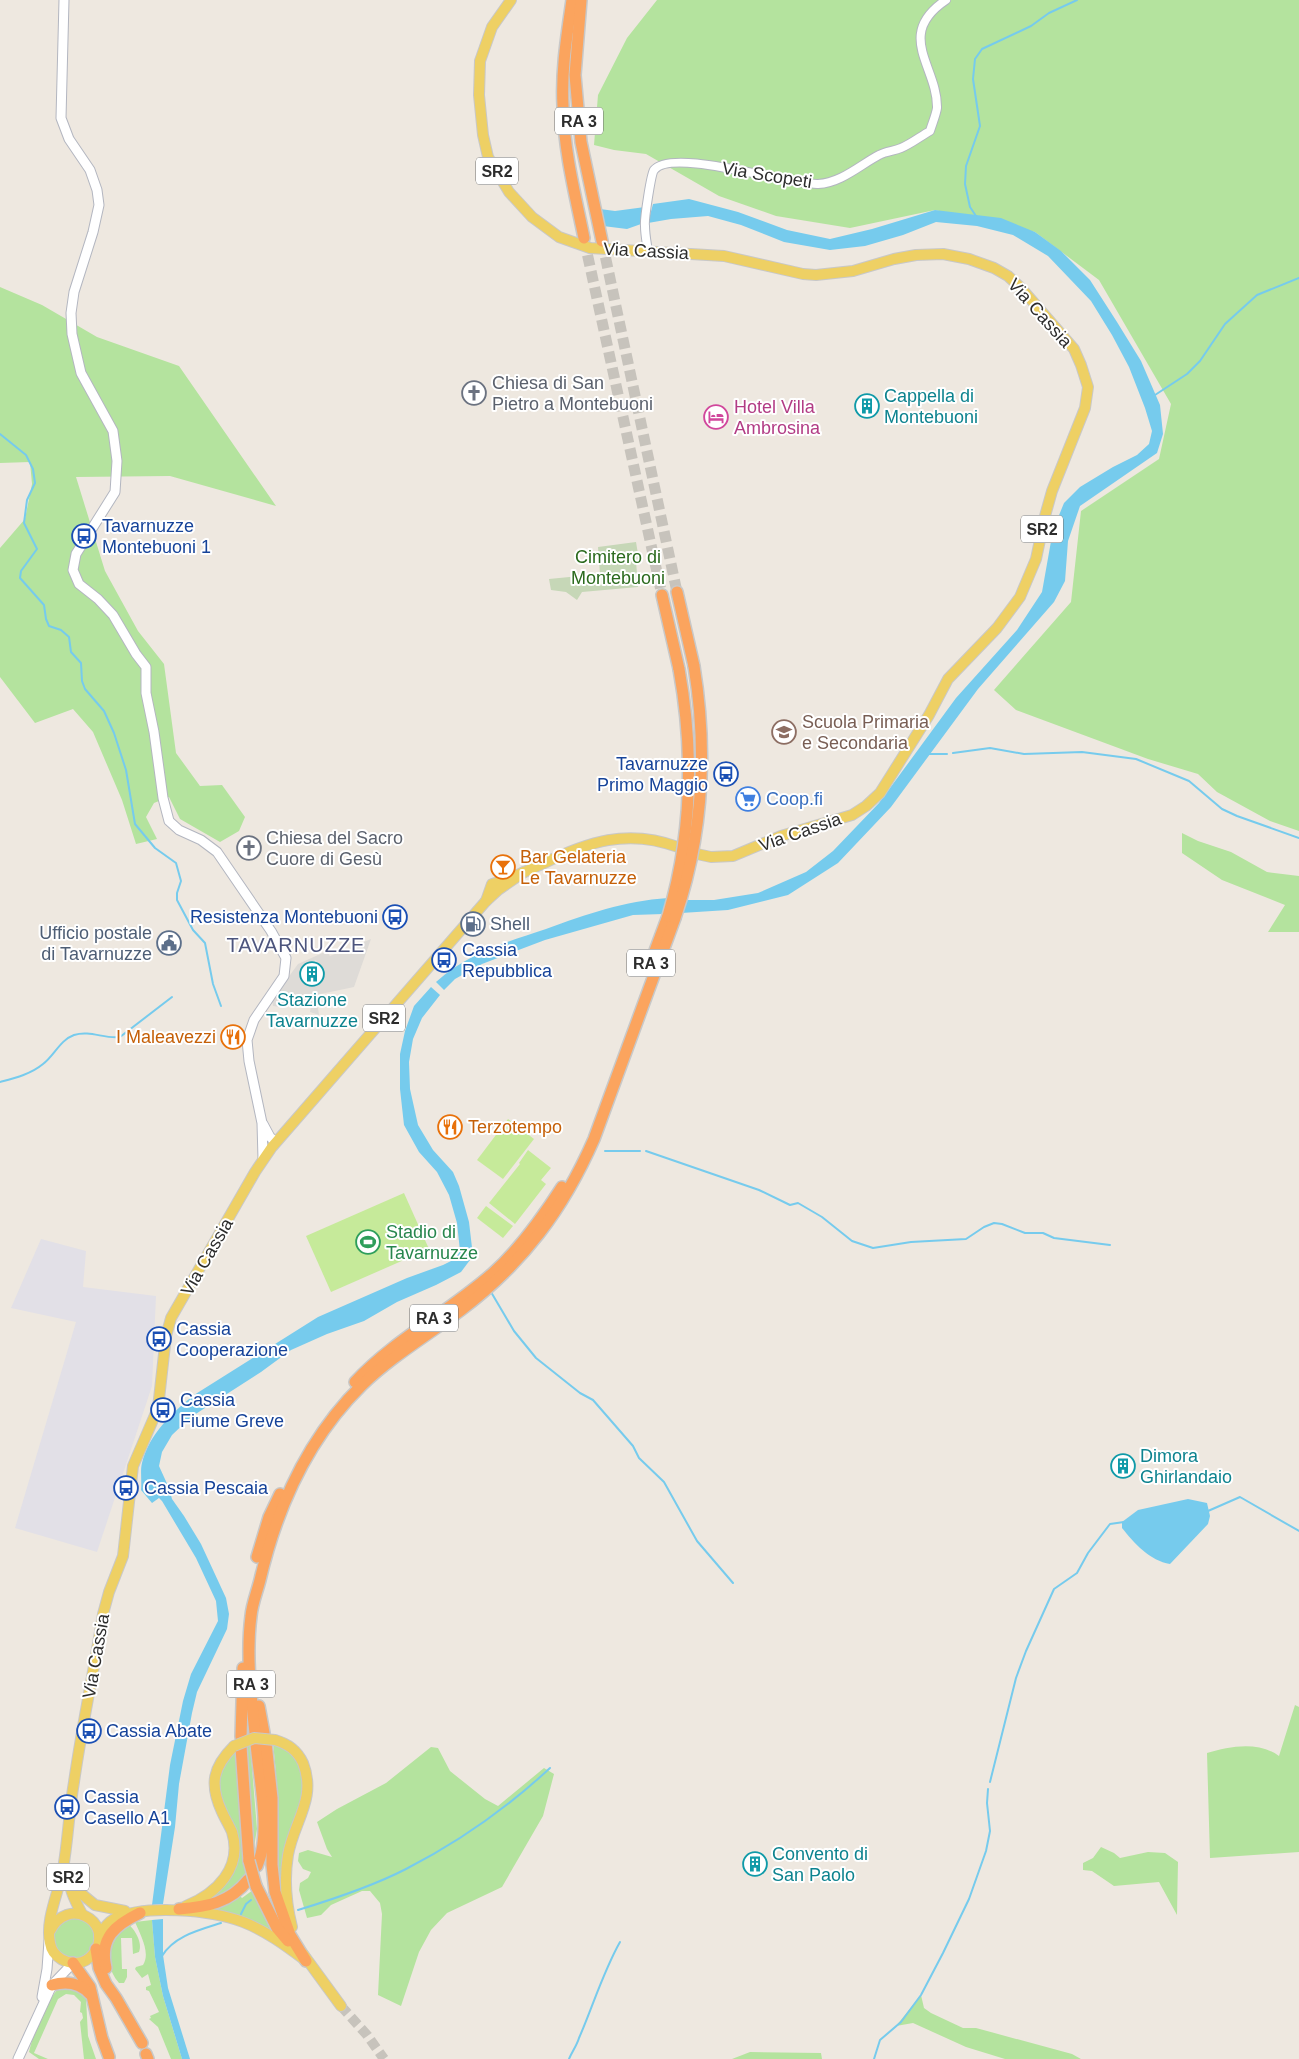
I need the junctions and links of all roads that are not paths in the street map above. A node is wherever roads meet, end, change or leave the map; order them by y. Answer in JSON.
{"nodes":[{"id":1,"x":64,"y":0,"type":"edge"},
{"id":2,"x":511,"y":0,"type":"edge"},
{"id":3,"x":572,"y":0,"type":"edge"},
{"id":4,"x":581,"y":0,"type":"edge"},
{"id":5,"x":946,"y":0,"type":"edge"},
{"id":6,"x":584,"y":238,"type":"tunnel mouth"},
{"id":7,"x":602,"y":241,"type":"tunnel mouth"},
{"id":8,"x":648,"y":252,"type":"junction"},
{"id":9,"x":676,"y":592,"type":"tunnel mouth"},
{"id":10,"x":662,"y":595,"type":"tunnel mouth"},
{"id":11,"x":678,"y":847,"type":"dead end"},
{"id":12,"x":697,"y":854,"type":"dead end"},
{"id":13,"x":672,"y":917,"type":"junction"},
{"id":14,"x":262,"y":1128,"type":"junction"},
{"id":15,"x":274,"y":1145,"type":"junction"},
{"id":16,"x":263,"y":1159,"type":"junction"},
{"id":17,"x":250,"y":1634,"type":"junction"},
{"id":18,"x":263,"y":1739,"type":"junction"},
{"id":19,"x":239,"y":1743,"type":"junction"},
{"id":20,"x":68,"y":1837,"type":"junction"},
{"id":21,"x":253,"y":1864,"type":"junction"},
{"id":22,"x":68,"y":1872,"type":"junction"},
{"id":23,"x":252,"y":1883,"type":"junction"},
{"id":24,"x":179,"y":1910,"type":"junction"},
{"id":25,"x":125,"y":1911,"type":"junction"},
{"id":26,"x":140,"y":1913,"type":"junction"},
{"id":27,"x":84,"y":1915,"type":"junction"},
{"id":28,"x":50,"y":1936,"type":"junction"},
{"id":29,"x":99,"y":1936,"type":"junction"},
{"id":30,"x":96,"y":1950,"type":"junction"},
{"id":31,"x":306,"y":1961,"type":"junction"},
{"id":32,"x":73,"y":1963,"type":"junction"},
{"id":33,"x":52,"y":1985,"type":"junction"},
{"id":34,"x":93,"y":1997,"type":"junction"},
{"id":35,"x":116,"y":1998,"type":"junction"},
{"id":36,"x":341,"y":2006,"type":"tunnel mouth"},
{"id":37,"x":39,"y":2010,"type":"junction"},
{"id":38,"x":145,"y":2052,"type":"edge"},
{"id":39,"x":109,"y":2057,"type":"dead end"},
{"id":40,"x":18,"y":2059,"type":"edge"}],
"edges":[{"from":1,"to":14,"type":"main road"},
{"from":2,"to":8,"type":"main road","name":"Via Cassia","number":"SR2"},
{"from":3,"to":6,"type":"highway","number":"RA 3"},
{"from":4,"to":7,"type":"highway","number":"RA 3"},
{"from":5,"to":8,"type":"street","name":"Via Scopeti"},
{"from":8,"to":12,"type":"main road","name":"Via Cassia","number":"SR2"},
{"from":9,"to":13,"type":"highway","number":"RA 3","bridge":true},
{"from":10,"to":13,"type":"highway","number":"RA 3","bridge":true},
{"from":11,"to":15,"type":"main road","name":"Via Cassia","number":"SR2"},
{"from":13,"to":17,"type":"highway","number":"RA 3"},
{"from":14,"to":15,"type":"main road"},
{"from":14,"to":16,"type":"main road"},
{"from":15,"to":16,"type":"main road","name":"Via Cassia","number":"SR2"},
{"from":16,"to":20,"type":"main road","name":"Via Cassia","number":"SR2"},
{"from":17,"to":18,"type":"highway","number":"RA 3"},
{"from":17,"to":19,"type":"highway"},
{"from":18,"to":19,"type":"main road","bridge":true},
{"from":18,"to":21,"type":"highway","number":"RA 3"},
{"from":18,"to":31,"type":"highway"},
{"from":18,"to":31,"type":"main road"},
{"from":19,"to":21,"type":"highway"},
{"from":19,"to":24,"type":"main road"},
{"from":20,"to":22,"type":"main road","name":"Via Cassia","number":"SR2"},
{"from":20,"to":28,"type":"main road","name":"Via Cassia","number":"SR2"},
{"from":21,"to":23,"type":"highway","bridge":true},
{"from":22,"to":25,"type":"main road"},
{"from":22,"to":27,"type":"main road","name":"Via Cassia","number":"SR2"},
{"from":23,"to":24,"type":"highway"},
{"from":23,"to":31,"type":"highway"},
{"from":24,"to":26,"type":"main road"},
{"from":24,"to":31,"type":"main road"},
{"from":25,"to":26,"type":"main road"},
{"from":25,"to":27,"type":"main road"},
{"from":26,"to":29,"type":"main road"},
{"from":26,"to":35,"type":"highway"},
{"from":27,"to":28,"type":"main road","number":"SR2"},
{"from":27,"to":29,"type":"main road","name":"Via Cassia","number":"SR2"},
{"from":28,"to":32,"type":"main road"},
{"from":28,"to":37,"type":"main road","number":"SR2"},
{"from":29,"to":30,"type":"main road"},
{"from":30,"to":32,"type":"main road","number":"SR2"},
{"from":30,"to":35,"type":"highway"},
{"from":31,"to":36,"type":"main road"},
{"from":32,"to":33,"type":"main road","number":"SR2"},
{"from":32,"to":34,"type":"highway"},
{"from":33,"to":34,"type":"highway"},
{"from":33,"to":37,"type":"main road","number":"SR2"},
{"from":34,"to":39,"type":"highway"},
{"from":35,"to":38,"type":"highway"},
{"from":37,"to":40,"type":"main road","number":"SR2"}]}
